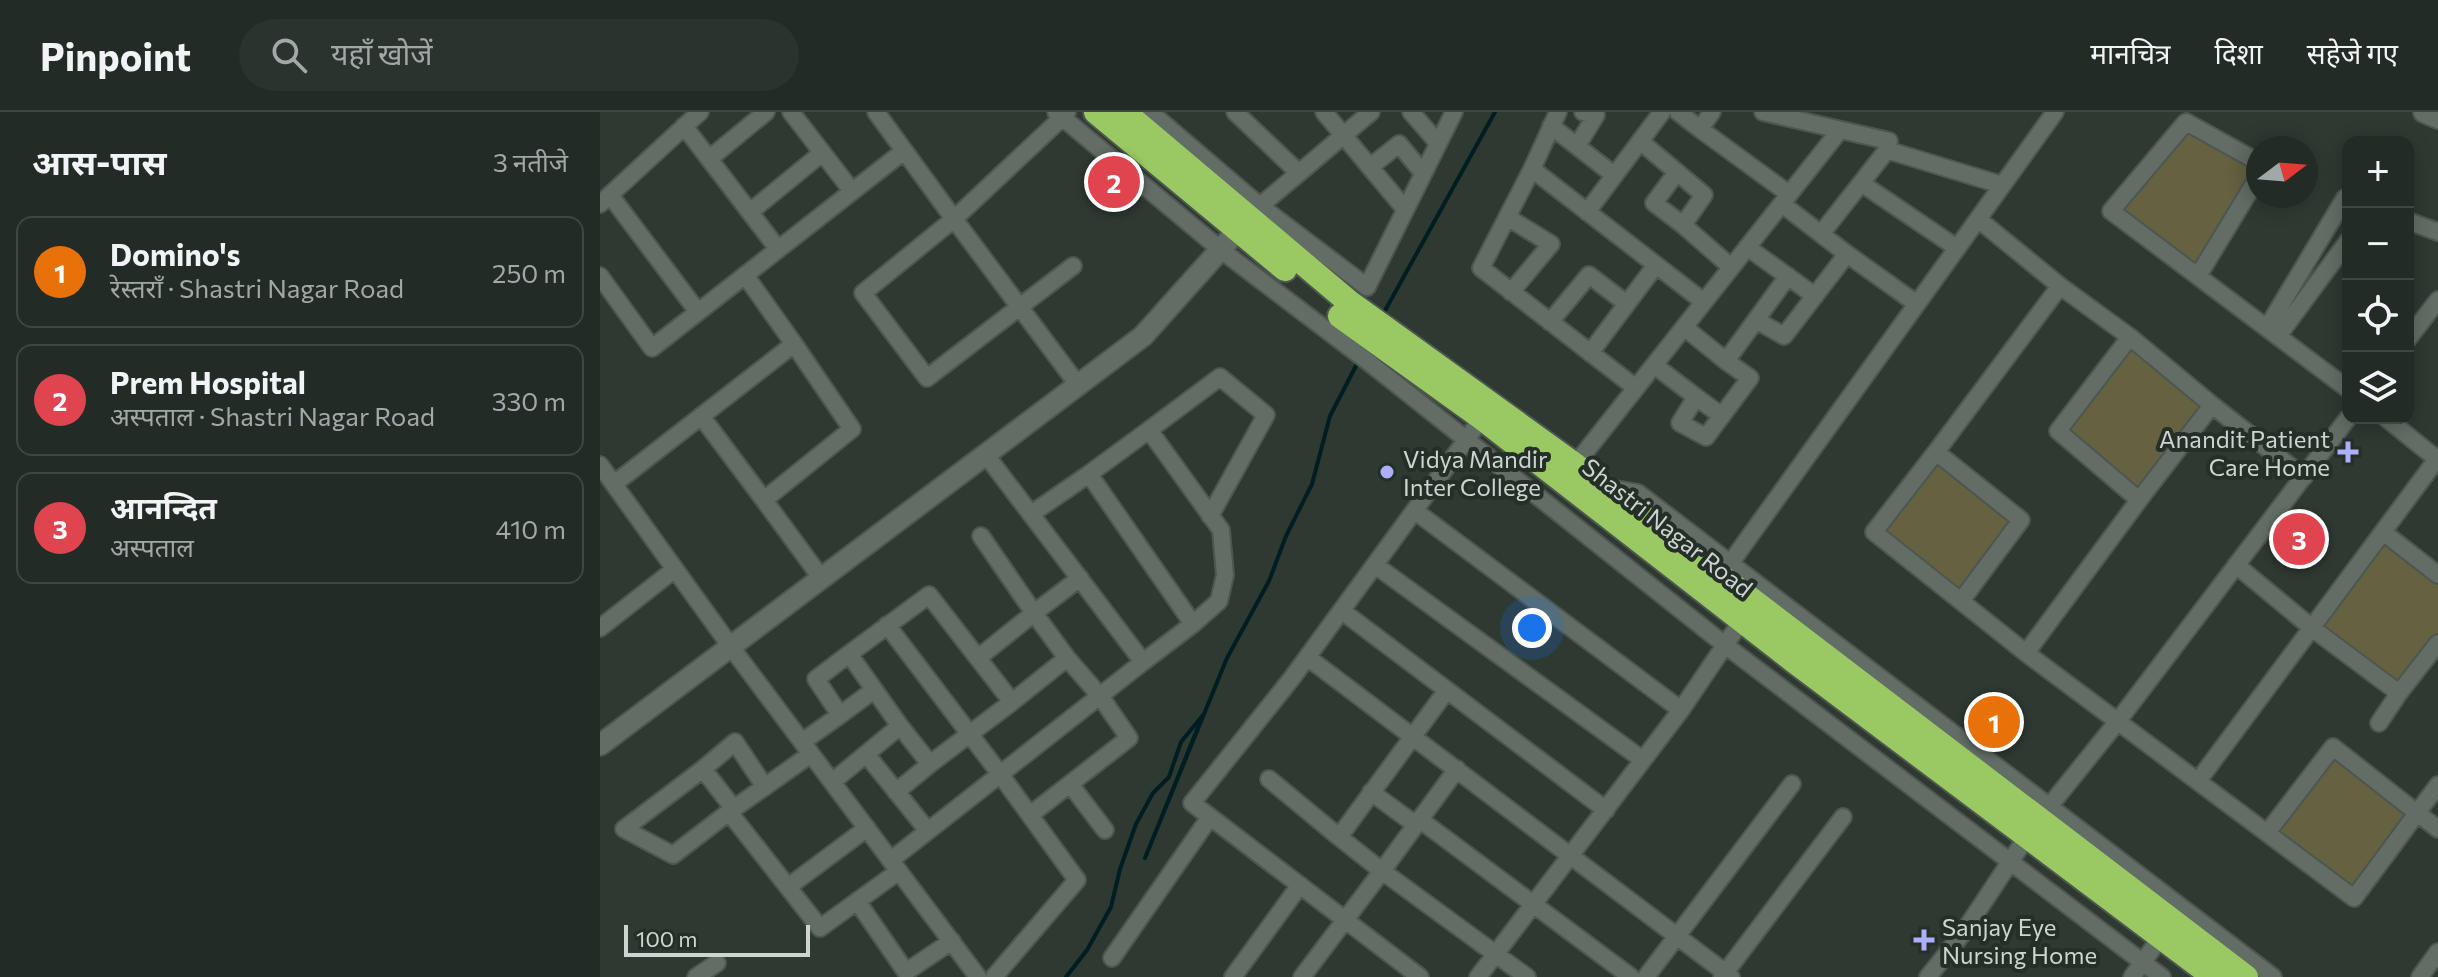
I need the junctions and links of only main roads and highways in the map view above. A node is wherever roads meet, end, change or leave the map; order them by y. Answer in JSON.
{"nodes":[{"id":1,"x":1096,"y":112,"type":"edge"},
{"id":2,"x":1124,"y":112,"type":"edge"},
{"id":3,"x":1241,"y":226,"type":"junction"},
{"id":4,"x":1487,"y":411,"type":"junction"},
{"id":5,"x":1748,"y":611,"type":"junction"},
{"id":6,"x":2167,"y":929,"type":"junction"},
{"id":7,"x":2214,"y":977,"type":"edge"},
{"id":8,"x":2246,"y":977,"type":"edge"}],
"edges":[{"from":1,"to":3,"type":"highway","name":"Shastri Nagar Road"},
{"from":2,"to":3,"type":"highway"},
{"from":3,"to":4,"type":"highway","name":"Shastri Nagar Road"},
{"from":4,"to":5,"type":"highway","name":"Shastri Nagar Road"},
{"from":4,"to":5,"type":"highway"},
{"from":5,"to":6,"type":"highway"},
{"from":6,"to":7,"type":"highway"},
{"from":6,"to":8,"type":"highway"}]}
